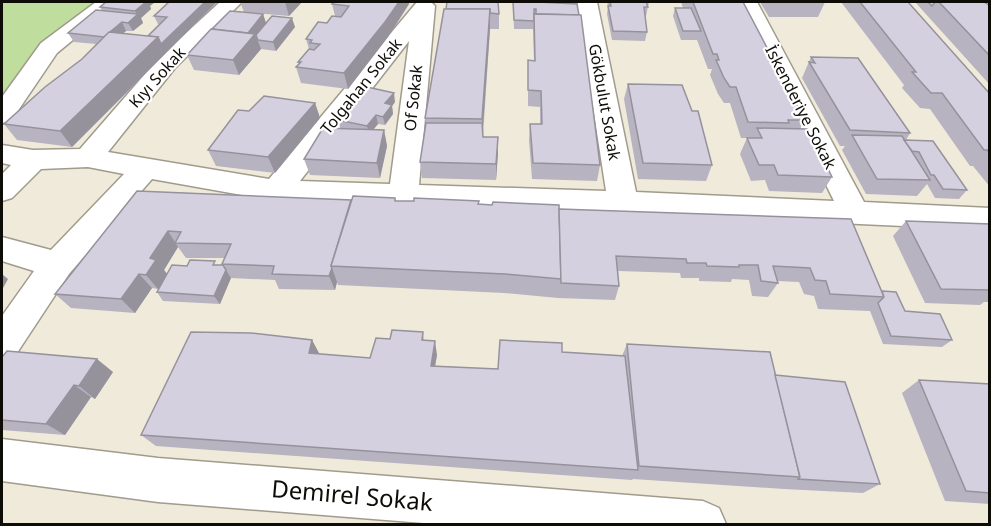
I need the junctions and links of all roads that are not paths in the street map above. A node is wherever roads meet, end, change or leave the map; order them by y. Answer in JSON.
{"nodes":[{"id":1,"x":110,"y":2,"type":"edge"},
{"id":2,"x":232,"y":2,"type":"edge"},
{"id":3,"x":587,"y":2,"type":"edge"},
{"id":4,"x":747,"y":2,"type":"edge"},
{"id":5,"x":424,"y":5,"type":"edge"},
{"id":6,"x":2,"y":115,"type":"edge"},
{"id":7,"x":2,"y":154,"type":"edge"},
{"id":8,"x":88,"y":158,"type":"junction"},
{"id":9,"x":33,"y":160,"type":"junction"},
{"id":10,"x":147,"y":167,"type":"junction"},
{"id":11,"x":2,"y":191,"type":"edge"},
{"id":12,"x":276,"y":191,"type":"junction"},
{"id":13,"x":403,"y":195,"type":"junction"},
{"id":14,"x":623,"y":202,"type":"junction"},
{"id":15,"x":855,"y":213,"type":"junction"},
{"id":16,"x":990,"y":219,"type":"edge"},
{"id":17,"x":2,"y":249,"type":"edge"},
{"id":18,"x":57,"y":265,"type":"junction"},
{"id":19,"x":2,"y":345,"type":"edge"},
{"id":20,"x":2,"y":460,"type":"edge"},
{"id":21,"x":703,"y":525,"type":"edge"}],
"edges":[{"from":1,"to":6,"type":"street"},
{"from":2,"to":8,"type":"street","name":"Kıyı Sokak"},
{"from":3,"to":14,"type":"street","name":"Gökbulut Sokak"},
{"from":4,"to":15,"type":"street","name":"İskenderiye Sokak"},
{"from":5,"to":12,"type":"street","name":"Tolgahan Sokak"},
{"from":5,"to":13,"type":"street","name":"Of Sokak"},
{"from":7,"to":9,"type":"street"},
{"from":8,"to":9,"type":"street"},
{"from":8,"to":10,"type":"street"},
{"from":9,"to":11,"type":"street"},
{"from":10,"to":12,"type":"street"},
{"from":10,"to":18,"type":"street"},
{"from":12,"to":13,"type":"street"},
{"from":13,"to":14,"type":"street"},
{"from":14,"to":15,"type":"street"},
{"from":15,"to":16,"type":"street"},
{"from":17,"to":18,"type":"street"},
{"from":18,"to":19,"type":"street"},
{"from":20,"to":21,"type":"street","name":"Demirel Sokak"}]}
